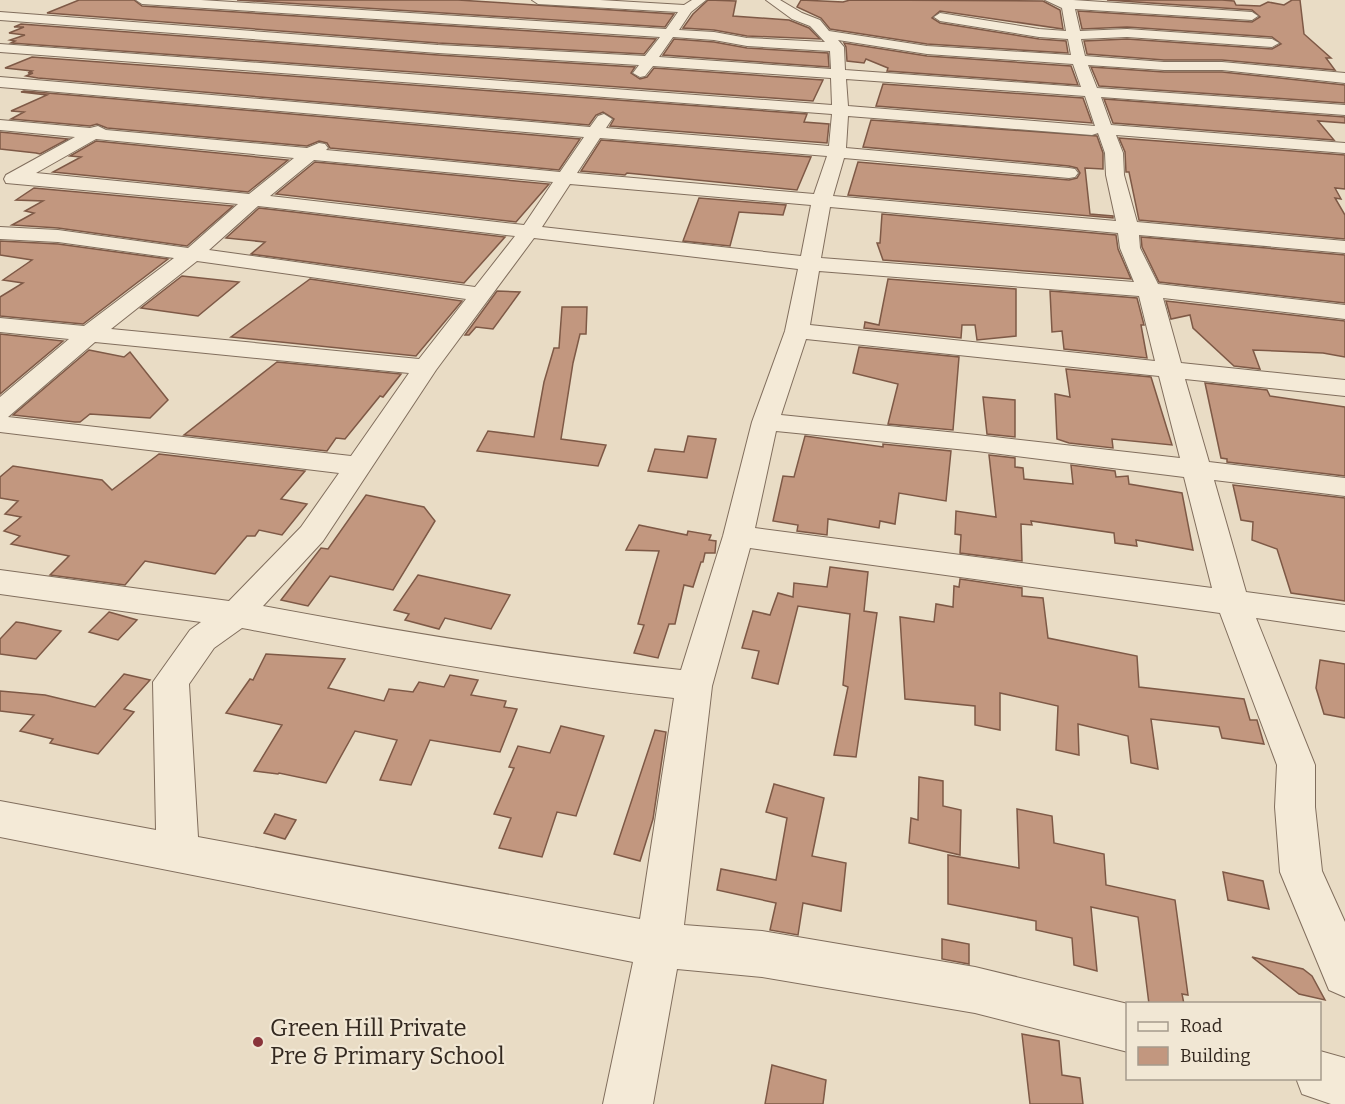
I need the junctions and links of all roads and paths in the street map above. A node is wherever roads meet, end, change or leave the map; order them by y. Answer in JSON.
{"nodes":[{"id":1,"x":334,"y":0,"type":"edge"},
{"id":2,"x":538,"y":0,"type":"edge"},
{"id":3,"x":772,"y":0,"type":"edge"},
{"id":4,"x":1240,"y":0,"type":"edge"},
{"id":5,"x":139,"y":1,"type":"edge"},
{"id":6,"x":1061,"y":2,"type":"edge"},
{"id":7,"x":694,"y":4,"type":"edge"},
{"id":8,"x":496,"y":6,"type":"dead end"},
{"id":9,"x":319,"y":10,"type":"junction"},
{"id":10,"x":1147,"y":10,"type":"junction"},
{"id":11,"x":113,"y":13,"type":"dead end"},
{"id":12,"x":0,"y":16,"type":"edge"},
{"id":13,"x":940,"y":16,"type":"dead end"},
{"id":14,"x":1252,"y":16,"type":"junction"},
{"id":15,"x":94,"y":21,"type":"junction"},
{"id":16,"x":473,"y":22,"type":"junction"},
{"id":17,"x":671,"y":33,"type":"junction"},
{"id":18,"x":1127,"y":33,"type":"junction"},
{"id":19,"x":1072,"y":34,"type":"junction"},
{"id":20,"x":270,"y":36,"type":"junction"},
{"id":21,"x":1215,"y":38,"type":"junction"},
{"id":22,"x":0,"y":48,"type":"edge"},
{"id":23,"x":438,"y":49,"type":"junction"},
{"id":24,"x":35,"y":51,"type":"junction"},
{"id":25,"x":1279,"y":51,"type":"junction"},
{"id":26,"x":832,"y":52,"type":"junction"},
{"id":27,"x":649,"y":60,"type":"junction"},
{"id":28,"x":1079,"y":61,"type":"junction"},
{"id":29,"x":9,"y":62,"type":"dead end"},
{"id":30,"x":218,"y":65,"type":"junction"},
{"id":31,"x":1222,"y":66,"type":"junction"},
{"id":32,"x":1300,"y":75,"type":"junction"},
{"id":33,"x":405,"y":78,"type":"junction"},
{"id":34,"x":1345,"y":78,"type":"edge"},
{"id":35,"x":0,"y":82,"type":"edge"},
{"id":36,"x":1090,"y":92,"type":"junction"},
{"id":37,"x":624,"y":93,"type":"junction"},
{"id":38,"x":157,"y":95,"type":"junction"},
{"id":39,"x":136,"y":107,"type":"dead end"},
{"id":40,"x":1326,"y":109,"type":"junction"},
{"id":41,"x":840,"y":111,"type":"junction"},
{"id":42,"x":363,"y":114,"type":"junction"},
{"id":43,"x":1342,"y":116,"type":"edge"},
{"id":44,"x":116,"y":120,"type":"dead end"},
{"id":45,"x":0,"y":125,"type":"edge"},
{"id":46,"x":1098,"y":129,"type":"junction"},
{"id":47,"x":96,"y":132,"type":"junction"},
{"id":48,"x":593,"y":132,"type":"junction"},
{"id":49,"x":1345,"y":148,"type":"edge"},
{"id":50,"x":837,"y":152,"type":"junction"},
{"id":51,"x":310,"y":154,"type":"junction"},
{"id":52,"x":1069,"y":173,"type":"dead end"},
{"id":53,"x":566,"y":178,"type":"junction"},
{"id":54,"x":8,"y":182,"type":"edge"},
{"id":55,"x":253,"y":200,"type":"junction"},
{"id":56,"x":822,"y":200,"type":"junction"},
{"id":57,"x":530,"y":230,"type":"junction"},
{"id":58,"x":0,"y":233,"type":"edge"},
{"id":59,"x":1345,"y":247,"type":"edge"},
{"id":60,"x":193,"y":254,"type":"junction"},
{"id":61,"x":810,"y":264,"type":"junction"},
{"id":62,"x":480,"y":294,"type":"junction"},
{"id":63,"x":1345,"y":312,"type":"edge"},
{"id":64,"x":0,"y":325,"type":"edge"},
{"id":65,"x":797,"y":331,"type":"junction"},
{"id":66,"x":88,"y":335,"type":"junction"},
{"id":67,"x":426,"y":367,"type":"junction"},
{"id":68,"x":1345,"y":388,"type":"edge"},
{"id":69,"x":0,"y":411,"type":"edge"},
{"id":70,"x":765,"y":422,"type":"junction"},
{"id":71,"x":0,"y":424,"type":"edge"},
{"id":72,"x":357,"y":466,"type":"junction"},
{"id":73,"x":1345,"y":487,"type":"edge"},
{"id":74,"x":738,"y":536,"type":"junction"},
{"id":75,"x":0,"y":582,"type":"edge"},
{"id":76,"x":1232,"y":601,"type":"junction"},
{"id":77,"x":236,"y":614,"type":"junction"},
{"id":78,"x":1345,"y":618,"type":"edge"},
{"id":79,"x":694,"y":686,"type":"junction"},
{"id":80,"x":0,"y":819,"type":"edge"},
{"id":81,"x":178,"y":853,"type":"junction"},
{"id":82,"x":659,"y":945,"type":"junction"},
{"id":83,"x":1345,"y":974,"type":"edge"},
{"id":84,"x":1126,"y":1028,"type":"edge"},
{"id":85,"x":1321,"y":1076,"type":"edge"},
{"id":86,"x":1345,"y":1083,"type":"edge"},
{"id":87,"x":628,"y":1104,"type":"edge"}],
"edges":[{"from":1,"to":9,"type":"street"},
{"from":2,"to":7,"type":"street"},
{"from":3,"to":26,"type":"street"},
{"from":4,"to":14,"type":"street"},
{"from":5,"to":9,"type":"street"},
{"from":6,"to":10,"type":"street"},
{"from":6,"to":19,"type":"street"},
{"from":7,"to":17,"type":"street"},
{"from":8,"to":16,"type":"street"},
{"from":9,"to":16,"type":"street"},
{"from":9,"to":20,"type":"street"},
{"from":10,"to":14,"type":"street"},
{"from":10,"to":18,"type":"street"},
{"from":11,"to":15,"type":"street"},
{"from":12,"to":15,"type":"street"},
{"from":13,"to":19,"type":"street"},
{"from":14,"to":25,"type":"street"},
{"from":15,"to":20,"type":"street"},
{"from":15,"to":24,"type":"street"},
{"from":16,"to":17,"type":"street"},
{"from":16,"to":23,"type":"street"},
{"from":17,"to":26,"type":"street"},
{"from":17,"to":27,"type":"street"},
{"from":18,"to":19,"type":"street"},
{"from":18,"to":21,"type":"street"},
{"from":19,"to":28,"type":"street"},
{"from":20,"to":23,"type":"street"},
{"from":20,"to":30,"type":"street"},
{"from":21,"to":25,"type":"street"},
{"from":21,"to":31,"type":"street"},
{"from":22,"to":24,"type":"street"},
{"from":23,"to":27,"type":"street"},
{"from":23,"to":33,"type":"street"},
{"from":24,"to":29,"type":"street"},
{"from":24,"to":30,"type":"street"},
{"from":25,"to":32,"type":"street"},
{"from":26,"to":27,"type":"street"},
{"from":26,"to":28,"type":"street"},
{"from":26,"to":36,"type":"street"},
{"from":26,"to":41,"type":"street"},
{"from":27,"to":37,"type":"street"},
{"from":28,"to":31,"type":"street"},
{"from":28,"to":36,"type":"street"},
{"from":30,"to":33,"type":"street"},
{"from":30,"to":38,"type":"street"},
{"from":31,"to":32,"type":"street"},
{"from":32,"to":34,"type":"street"},
{"from":32,"to":40,"type":"street"},
{"from":33,"to":37,"type":"street"},
{"from":33,"to":42,"type":"street"},
{"from":35,"to":38,"type":"street"},
{"from":36,"to":40,"type":"street"},
{"from":36,"to":46,"type":"street"},
{"from":37,"to":41,"type":"street"},
{"from":37,"to":48,"type":"street"},
{"from":38,"to":39,"type":"street"},
{"from":38,"to":42,"type":"street"},
{"from":40,"to":43,"type":"street"},
{"from":41,"to":46,"type":"street"},
{"from":41,"to":50,"type":"street"},
{"from":42,"to":48,"type":"street"},
{"from":42,"to":51,"type":"street"},
{"from":44,"to":47,"type":"street"},
{"from":45,"to":47,"type":"street"},
{"from":46,"to":49,"type":"street"},
{"from":46,"to":76,"type":"street"},
{"from":47,"to":51,"type":"street"},
{"from":47,"to":54,"type":"street"},
{"from":48,"to":50,"type":"street"},
{"from":48,"to":53,"type":"street"},
{"from":50,"to":52,"type":"street"},
{"from":50,"to":56,"type":"street"},
{"from":51,"to":53,"type":"street"},
{"from":51,"to":55,"type":"street"},
{"from":53,"to":56,"type":"street"},
{"from":53,"to":57,"type":"street"},
{"from":54,"to":55,"type":"street"},
{"from":55,"to":57,"type":"street"},
{"from":55,"to":60,"type":"street"},
{"from":56,"to":59,"type":"street"},
{"from":56,"to":61,"type":"street"},
{"from":57,"to":61,"type":"street"},
{"from":57,"to":62,"type":"street"},
{"from":58,"to":60,"type":"street"},
{"from":60,"to":62,"type":"street"},
{"from":60,"to":66,"type":"street"},
{"from":61,"to":63,"type":"street"},
{"from":61,"to":65,"type":"street"},
{"from":62,"to":67,"type":"street"},
{"from":64,"to":66,"type":"street"},
{"from":65,"to":68,"type":"street"},
{"from":65,"to":70,"type":"street"},
{"from":66,"to":67,"type":"street"},
{"from":66,"to":69,"type":"street"},
{"from":67,"to":72,"type":"street"},
{"from":70,"to":73,"type":"street"},
{"from":70,"to":74,"type":"street"},
{"from":71,"to":72,"type":"street"},
{"from":72,"to":77,"type":"street"},
{"from":74,"to":76,"type":"street"},
{"from":74,"to":79,"type":"street"},
{"from":75,"to":77,"type":"street"},
{"from":76,"to":78,"type":"street"},
{"from":76,"to":83,"type":"street"},
{"from":77,"to":79,"type":"street"},
{"from":77,"to":81,"type":"street"},
{"from":79,"to":82,"type":"street"},
{"from":80,"to":81,"type":"street"},
{"from":81,"to":82,"type":"street"},
{"from":82,"to":84,"type":"street"},
{"from":82,"to":87,"type":"street"},
{"from":85,"to":86,"type":"street"}]}
